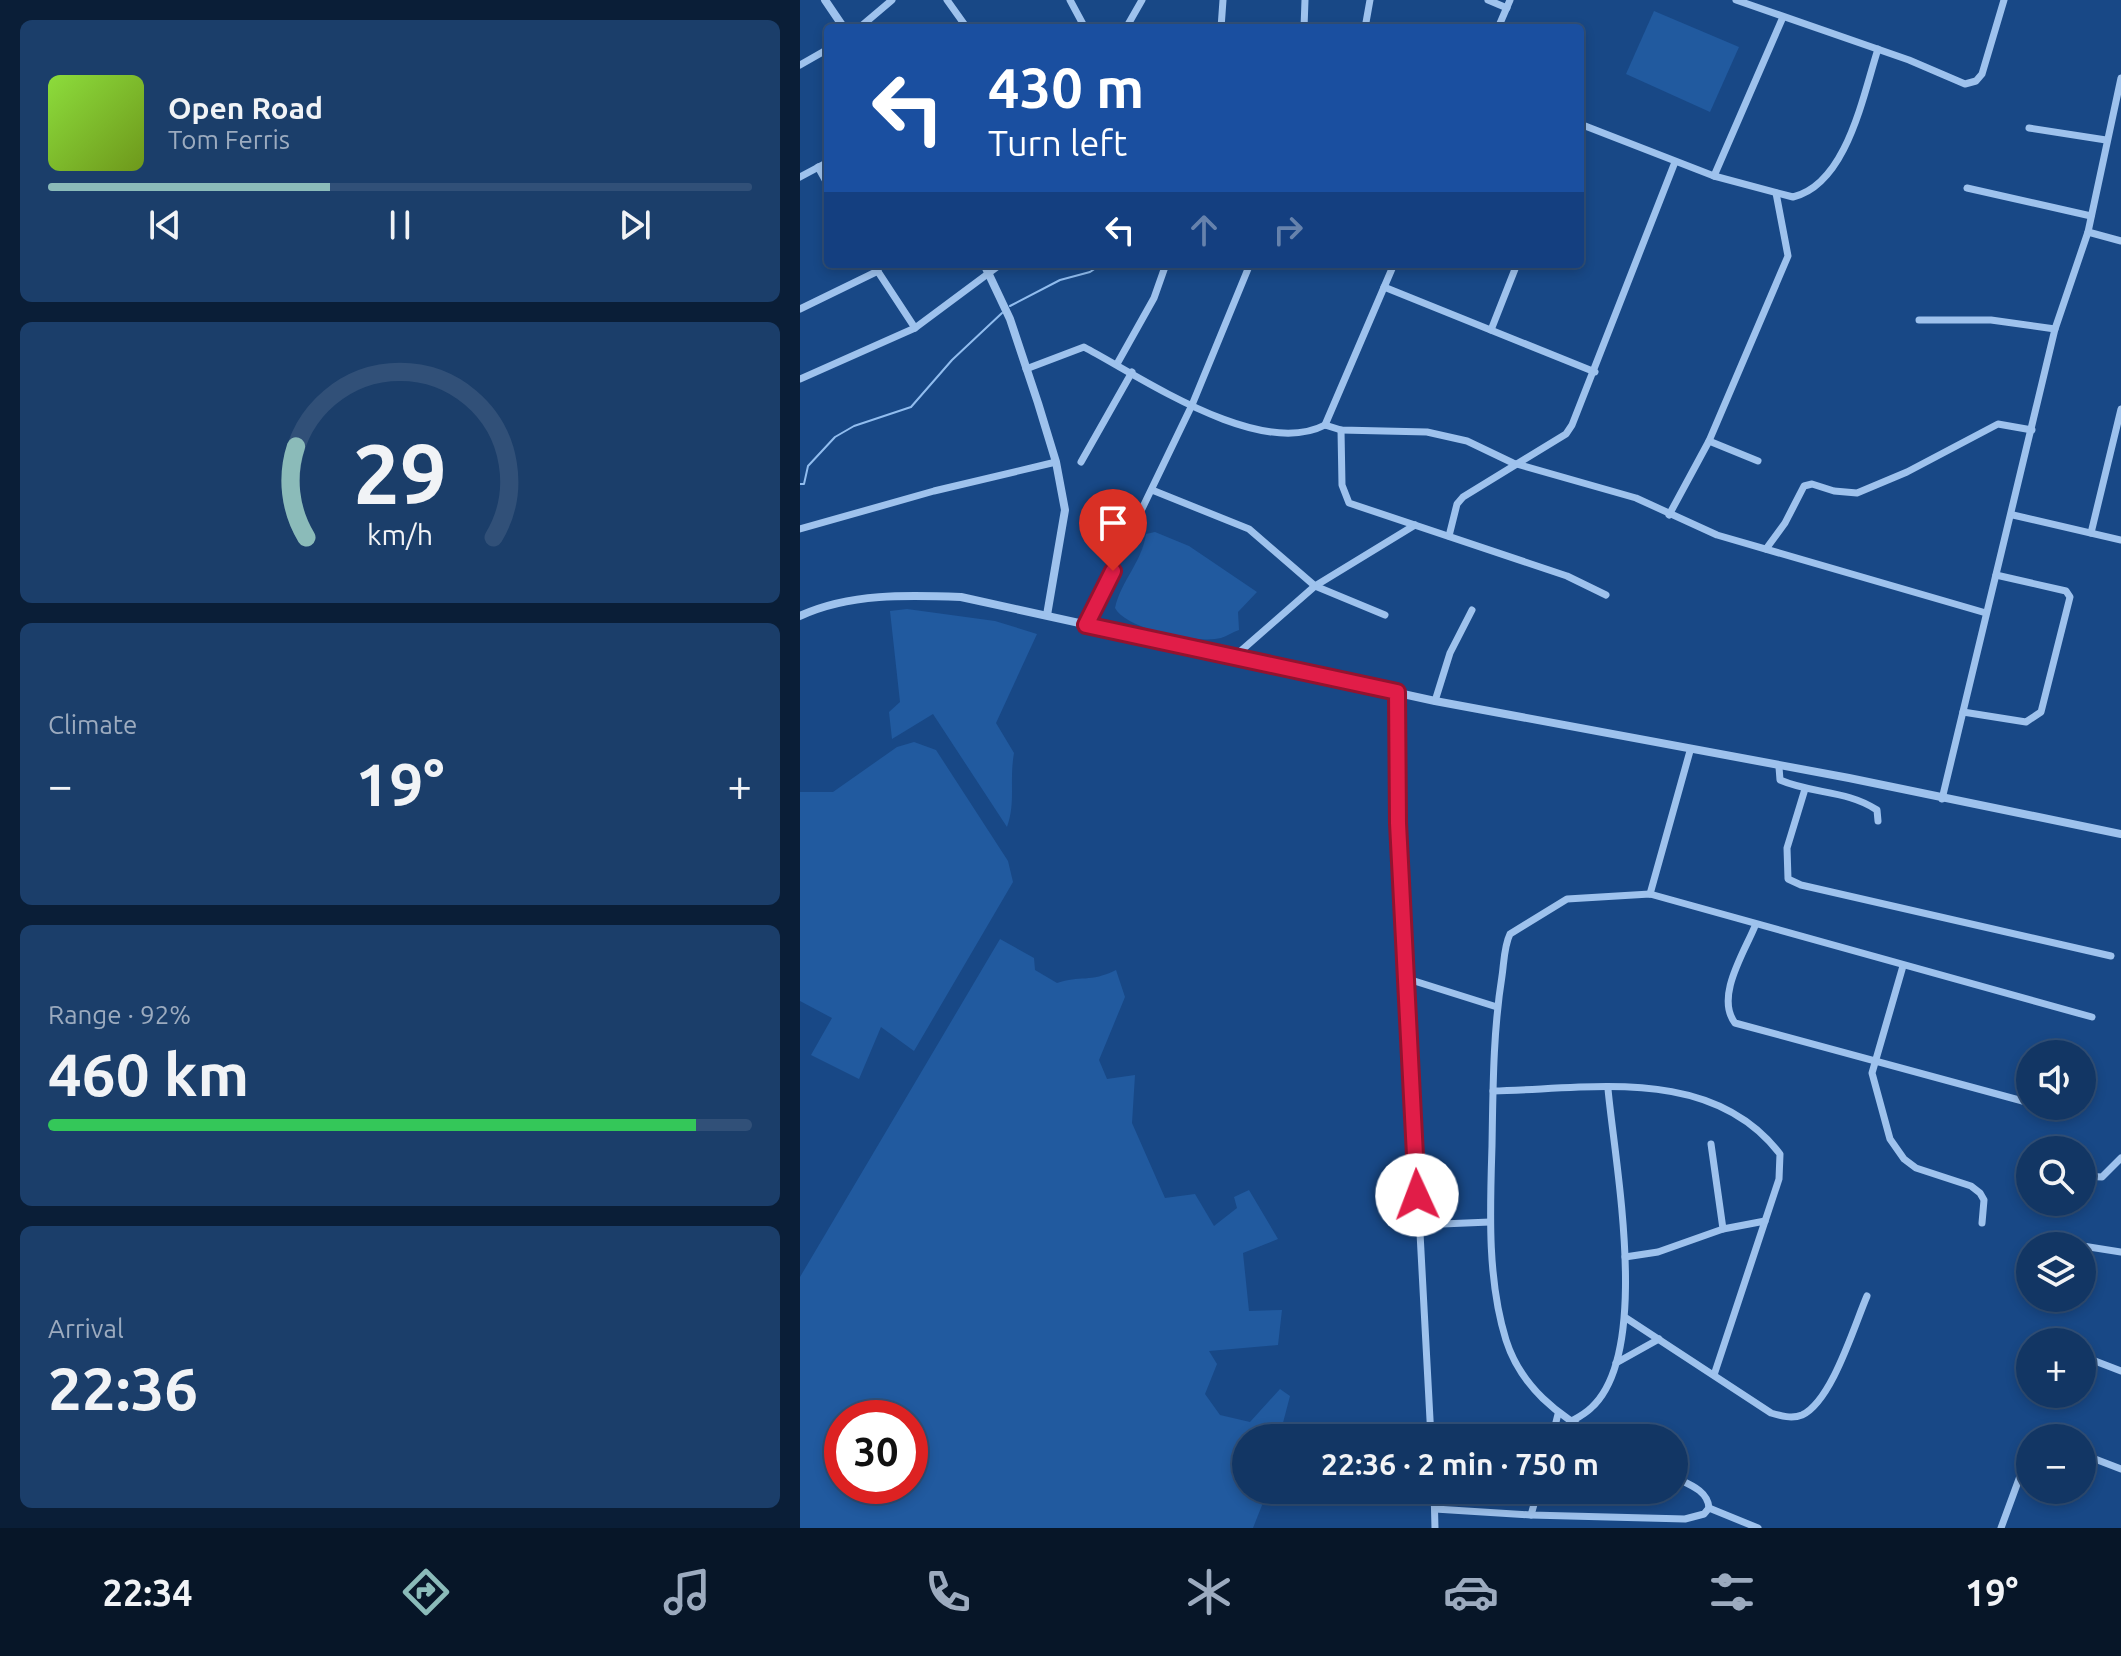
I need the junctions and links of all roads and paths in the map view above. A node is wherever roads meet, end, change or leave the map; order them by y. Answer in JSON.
{"nodes":[{"id":1,"x":825,"y":0,"type":"edge"},
{"id":2,"x":892,"y":0,"type":"edge"},
{"id":3,"x":947,"y":0,"type":"edge"},
{"id":4,"x":1070,"y":0,"type":"edge"},
{"id":5,"x":1223,"y":0,"type":"edge"},
{"id":6,"x":1305,"y":0,"type":"edge"},
{"id":7,"x":1370,"y":0,"type":"edge"},
{"id":8,"x":1488,"y":0,"type":"edge"},
{"id":9,"x":1736,"y":0,"type":"edge"},
{"id":10,"x":2004,"y":0,"type":"edge"},
{"id":11,"x":1137,"y":2,"type":"edge"},
{"id":12,"x":1508,"y":4,"type":"edge"},
{"id":13,"x":1783,"y":17,"type":"junction"},
{"id":14,"x":841,"y":24,"type":"edge"},
{"id":15,"x":864,"y":24,"type":"edge"},
{"id":16,"x":964,"y":24,"type":"edge"},
{"id":17,"x":1083,"y":24,"type":"edge"},
{"id":18,"x":1128,"y":24,"type":"edge"},
{"id":19,"x":1221,"y":24,"type":"edge"},
{"id":20,"x":1304,"y":24,"type":"edge"},
{"id":21,"x":1366,"y":24,"type":"edge"},
{"id":22,"x":1500,"y":24,"type":"edge"},
{"id":23,"x":1878,"y":49,"type":"junction"},
{"id":24,"x":824,"y":51,"type":"edge"},
{"id":25,"x":800,"y":65,"type":"edge"},
{"id":26,"x":2121,"y":78,"type":"edge"},
{"id":27,"x":1584,"y":126,"type":"edge"},
{"id":28,"x":2029,"y":128,"type":"dead end"},
{"id":29,"x":2106,"y":140,"type":"junction"},
{"id":30,"x":1675,"y":162,"type":"junction"},
{"id":31,"x":824,"y":164,"type":"edge"},
{"id":32,"x":818,"y":167,"type":"junction"},
{"id":33,"x":1714,"y":176,"type":"junction"},
{"id":34,"x":800,"y":177,"type":"edge"},
{"id":35,"x":824,"y":178,"type":"edge"},
{"id":36,"x":1967,"y":188,"type":"dead end"},
{"id":37,"x":1776,"y":193,"type":"junction"},
{"id":38,"x":2091,"y":216,"type":"junction"},
{"id":39,"x":2088,"y":232,"type":"junction"},
{"id":40,"x":2121,"y":241,"type":"edge"},
{"id":41,"x":875,"y":268,"type":"edge"},
{"id":42,"x":986,"y":268,"type":"edge"},
{"id":43,"x":1165,"y":268,"type":"edge"},
{"id":44,"x":1248,"y":268,"type":"edge"},
{"id":45,"x":1392,"y":268,"type":"edge"},
{"id":46,"x":1515,"y":268,"type":"edge"},
{"id":47,"x":1384,"y":287,"type":"junction"},
{"id":48,"x":800,"y":309,"type":"edge"},
{"id":49,"x":1919,"y":320,"type":"dead end"},
{"id":50,"x":915,"y":328,"type":"junction"},
{"id":51,"x":2055,"y":329,"type":"junction"},
{"id":52,"x":1491,"y":330,"type":"junction"},
{"id":53,"x":1117,"y":364,"type":"junction"},
{"id":54,"x":1026,"y":369,"type":"junction"},
{"id":55,"x":1132,"y":372,"type":"junction"},
{"id":56,"x":1595,"y":372,"type":"junction"},
{"id":57,"x":800,"y":379,"type":"edge"},
{"id":58,"x":1192,"y":405,"type":"junction"},
{"id":59,"x":2121,"y":409,"type":"edge"},
{"id":60,"x":1325,"y":425,"type":"junction"},
{"id":61,"x":1341,"y":430,"type":"junction"},
{"id":62,"x":2032,"y":430,"type":"junction"},
{"id":63,"x":1709,"y":441,"type":"junction"},
{"id":64,"x":2117,"y":445,"type":"edge"},
{"id":65,"x":1758,"y":461,"type":"dead end"},
{"id":66,"x":1056,"y":462,"type":"junction"},
{"id":67,"x":1081,"y":462,"type":"dead end"},
{"id":68,"x":1513,"y":463,"type":"junction"},
{"id":69,"x":1152,"y":490,"type":"junction"},
{"id":70,"x":1669,"y":515,"type":"junction"},
{"id":71,"x":2013,"y":515,"type":"junction"},
{"id":72,"x":1415,"y":525,"type":"junction"},
{"id":73,"x":800,"y":529,"type":"edge"},
{"id":74,"x":2091,"y":533,"type":"junction"},
{"id":75,"x":1449,"y":536,"type":"junction"},
{"id":76,"x":2121,"y":540,"type":"edge"},
{"id":77,"x":1766,"y":549,"type":"junction"},
{"id":78,"x":1996,"y":575,"type":"junction"},
{"id":79,"x":1315,"y":586,"type":"junction"},
{"id":80,"x":1606,"y":595,"type":"dead end"},
{"id":81,"x":1472,"y":610,"type":"dead end"},
{"id":82,"x":1986,"y":613,"type":"junction"},
{"id":83,"x":1047,"y":615,"type":"junction"},
{"id":84,"x":1385,"y":615,"type":"dead end"},
{"id":85,"x":800,"y":616,"type":"edge"},
{"id":86,"x":1086,"y":625,"type":"junction"},
{"id":87,"x":1235,"y":656,"type":"junction"},
{"id":88,"x":1397,"y":692,"type":"junction"},
{"id":89,"x":1435,"y":701,"type":"junction"},
{"id":90,"x":1963,"y":712,"type":"junction"},
{"id":91,"x":1690,"y":751,"type":"junction"},
{"id":92,"x":1779,"y":767,"type":"junction"},
{"id":93,"x":1849,"y":778,"type":"junction"},
{"id":94,"x":1805,"y":789,"type":"junction"},
{"id":95,"x":1848,"y":795,"type":"junction"},
{"id":96,"x":1942,"y":799,"type":"junction"},
{"id":97,"x":1878,"y":821,"type":"dead end"},
{"id":98,"x":2121,"y":834,"type":"edge"},
{"id":99,"x":1650,"y":894,"type":"junction"},
{"id":100,"x":1755,"y":926,"type":"junction"},
{"id":101,"x":2111,"y":956,"type":"dead end"},
{"id":102,"x":1903,"y":966,"type":"junction"},
{"id":103,"x":1408,"y":979,"type":"junction"},
{"id":104,"x":1497,"y":1007,"type":"junction"},
{"id":105,"x":2092,"y":1017,"type":"dead end"},
{"id":106,"x":1873,"y":1062,"type":"junction"},
{"id":107,"x":1608,"y":1089,"type":"junction"},
{"id":108,"x":1493,"y":1091,"type":"junction"},
{"id":109,"x":2016,"y":1099,"type":"edge"},
{"id":110,"x":1711,"y":1144,"type":"dead end"},
{"id":111,"x":2121,"y":1158,"type":"edge"},
{"id":112,"x":2096,"y":1177,"type":"edge"},
{"id":113,"x":1765,"y":1221,"type":"junction"},
{"id":114,"x":1490,"y":1222,"type":"junction"},
{"id":115,"x":1982,"y":1223,"type":"dead end"},
{"id":116,"x":1418,"y":1225,"type":"junction"},
{"id":117,"x":1723,"y":1229,"type":"junction"},
{"id":118,"x":2096,"y":1248,"type":"edge"},
{"id":119,"x":2121,"y":1252,"type":"edge"},
{"id":120,"x":1625,"y":1257,"type":"junction"},
{"id":121,"x":1867,"y":1296,"type":"dead end"},
{"id":122,"x":1626,"y":1318,"type":"junction"},
{"id":123,"x":1659,"y":1339,"type":"junction"},
{"id":124,"x":2096,"y":1361,"type":"edge"},
{"id":125,"x":1616,"y":1363,"type":"junction"},
{"id":126,"x":2121,"y":1371,"type":"edge"},
{"id":127,"x":1714,"y":1375,"type":"junction"},
{"id":128,"x":1558,"y":1414,"type":"junction"},
{"id":129,"x":1570,"y":1422,"type":"junction"},
{"id":130,"x":1430,"y":1424,"type":"edge"},
{"id":131,"x":1556,"y":1424,"type":"edge"},
{"id":132,"x":1574,"y":1424,"type":"edge"},
{"id":133,"x":2096,"y":1459,"type":"edge"},
{"id":134,"x":2121,"y":1469,"type":"edge"},
{"id":135,"x":1688,"y":1485,"type":"edge"},
{"id":136,"x":2016,"y":1487,"type":"edge"},
{"id":137,"x":1435,"y":1504,"type":"edge"},
{"id":138,"x":1534,"y":1504,"type":"edge"},
{"id":139,"x":1709,"y":1508,"type":"junction"},
{"id":140,"x":1435,"y":1509,"type":"junction"},
{"id":141,"x":1531,"y":1515,"type":"junction"},
{"id":142,"x":1685,"y":1519,"type":"junction"},
{"id":143,"x":1435,"y":1528,"type":"edge"},
{"id":144,"x":1684,"y":1528,"type":"edge"},
{"id":145,"x":1758,"y":1528,"type":"edge"},
{"id":146,"x":2001,"y":1528,"type":"edge"}],
"edges":[{"from":1,"to":14,"type":"street"},
{"from":2,"to":15,"type":"street"},
{"from":3,"to":16,"type":"street"},
{"from":4,"to":17,"type":"street"},
{"from":5,"to":19,"type":"street"},
{"from":6,"to":20,"type":"street"},
{"from":7,"to":21,"type":"street"},
{"from":8,"to":12,"type":"street"},
{"from":9,"to":13,"type":"street"},
{"from":10,"to":23,"type":"street"},
{"from":11,"to":18,"type":"street"},
{"from":12,"to":22,"type":"street"},
{"from":13,"to":23,"type":"street"},
{"from":13,"to":33,"type":"street"},
{"from":23,"to":37,"type":"street"},
{"from":24,"to":25,"type":"street"},
{"from":26,"to":29,"type":"street"},
{"from":27,"to":30,"type":"street"},
{"from":28,"to":29,"type":"street"},
{"from":29,"to":38,"type":"street"},
{"from":30,"to":33,"type":"street"},
{"from":30,"to":56,"type":"street"},
{"from":31,"to":32,"type":"street"},
{"from":32,"to":34,"type":"street"},
{"from":32,"to":35,"type":"street"},
{"from":33,"to":37,"type":"street"},
{"from":36,"to":38,"type":"street"},
{"from":37,"to":63,"type":"street"},
{"from":38,"to":39,"type":"street"},
{"from":39,"to":40,"type":"street"},
{"from":39,"to":51,"type":"street"},
{"from":41,"to":48,"type":"street"},
{"from":41,"to":50,"type":"street"},
{"from":42,"to":50,"type":"street"},
{"from":42,"to":54,"type":"street"},
{"from":43,"to":53,"type":"street"},
{"from":44,"to":58,"type":"street"},
{"from":45,"to":47,"type":"street"},
{"from":46,"to":52,"type":"street"},
{"from":47,"to":52,"type":"street"},
{"from":47,"to":60,"type":"street"},
{"from":49,"to":51,"type":"street"},
{"from":50,"to":57,"type":"street"},
{"from":51,"to":62,"type":"street"},
{"from":52,"to":56,"type":"street"},
{"from":53,"to":54,"type":"street"},
{"from":53,"to":55,"type":"street"},
{"from":54,"to":66,"type":"street"},
{"from":55,"to":58,"type":"street"},
{"from":55,"to":67,"type":"street"},
{"from":56,"to":68,"type":"street"},
{"from":58,"to":60,"type":"street"},
{"from":58,"to":69,"type":"street"},
{"from":59,"to":64,"type":"street"},
{"from":60,"to":61,"type":"street"},
{"from":61,"to":68,"type":"street"},
{"from":61,"to":72,"type":"street"},
{"from":62,"to":71,"type":"street"},
{"from":62,"to":77,"type":"street"},
{"from":63,"to":65,"type":"street"},
{"from":63,"to":70,"type":"street"},
{"from":64,"to":74,"type":"street"},
{"from":66,"to":73,"type":"street"},
{"from":66,"to":83,"type":"street"},
{"from":68,"to":70,"type":"street"},
{"from":68,"to":75,"type":"street"},
{"from":69,"to":79,"type":"street"},
{"from":69,"to":86,"type":"street"},
{"from":70,"to":77,"type":"street"},
{"from":71,"to":74,"type":"street"},
{"from":71,"to":78,"type":"street"},
{"from":72,"to":75,"type":"street"},
{"from":72,"to":79,"type":"street"},
{"from":74,"to":76,"type":"street"},
{"from":75,"to":80,"type":"street"},
{"from":77,"to":82,"type":"street"},
{"from":78,"to":82,"type":"street"},
{"from":78,"to":90,"type":"street"},
{"from":79,"to":84,"type":"street"},
{"from":79,"to":87,"type":"street"},
{"from":81,"to":89,"type":"street"},
{"from":82,"to":90,"type":"street"},
{"from":83,"to":85,"type":"street"},
{"from":83,"to":86,"type":"street"},
{"from":86,"to":87,"type":"street"},
{"from":87,"to":88,"type":"street"},
{"from":88,"to":89,"type":"street"},
{"from":88,"to":103,"type":"street"},
{"from":89,"to":91,"type":"street"},
{"from":90,"to":96,"type":"street"},
{"from":91,"to":92,"type":"street"},
{"from":91,"to":99,"type":"street"},
{"from":92,"to":93,"type":"street"},
{"from":92,"to":94,"type":"street"},
{"from":93,"to":95,"type":"street"},
{"from":93,"to":96,"type":"street"},
{"from":94,"to":95,"type":"street"},
{"from":94,"to":101,"type":"street"},
{"from":95,"to":97,"type":"street"},
{"from":96,"to":98,"type":"street"},
{"from":99,"to":100,"type":"street"},
{"from":99,"to":104,"type":"street"},
{"from":100,"to":102,"type":"street"},
{"from":100,"to":106,"type":"street"},
{"from":102,"to":105,"type":"street"},
{"from":102,"to":106,"type":"street"},
{"from":103,"to":104,"type":"street"},
{"from":103,"to":116,"type":"street"},
{"from":104,"to":108,"type":"street"},
{"from":106,"to":109,"type":"street"},
{"from":106,"to":115,"type":"street"},
{"from":107,"to":108,"type":"street"},
{"from":107,"to":113,"type":"street"},
{"from":107,"to":120,"type":"street"},
{"from":108,"to":114,"type":"street"},
{"from":110,"to":117,"type":"street"},
{"from":111,"to":112,"type":"street"},
{"from":113,"to":117,"type":"street"},
{"from":113,"to":127,"type":"street"},
{"from":114,"to":116,"type":"street"},
{"from":114,"to":128,"type":"street"},
{"from":116,"to":130,"type":"street"},
{"from":117,"to":120,"type":"street"},
{"from":118,"to":119,"type":"street"},
{"from":120,"to":122,"type":"street"},
{"from":121,"to":127,"type":"street"},
{"from":122,"to":123,"type":"street"},
{"from":122,"to":125,"type":"street"},
{"from":123,"to":125,"type":"street"},
{"from":123,"to":127,"type":"street"},
{"from":124,"to":126,"type":"street"},
{"from":125,"to":129,"type":"street"},
{"from":128,"to":129,"type":"street"},
{"from":128,"to":131,"type":"street"},
{"from":129,"to":132,"type":"street"},
{"from":133,"to":134,"type":"street"},
{"from":135,"to":139,"type":"street"},
{"from":136,"to":146,"type":"street"},
{"from":137,"to":140,"type":"street"},
{"from":138,"to":141,"type":"street"},
{"from":139,"to":142,"type":"street"},
{"from":139,"to":145,"type":"street"},
{"from":140,"to":141,"type":"street"},
{"from":140,"to":143,"type":"street"},
{"from":141,"to":142,"type":"street"},
{"from":142,"to":144,"type":"street"}]}
